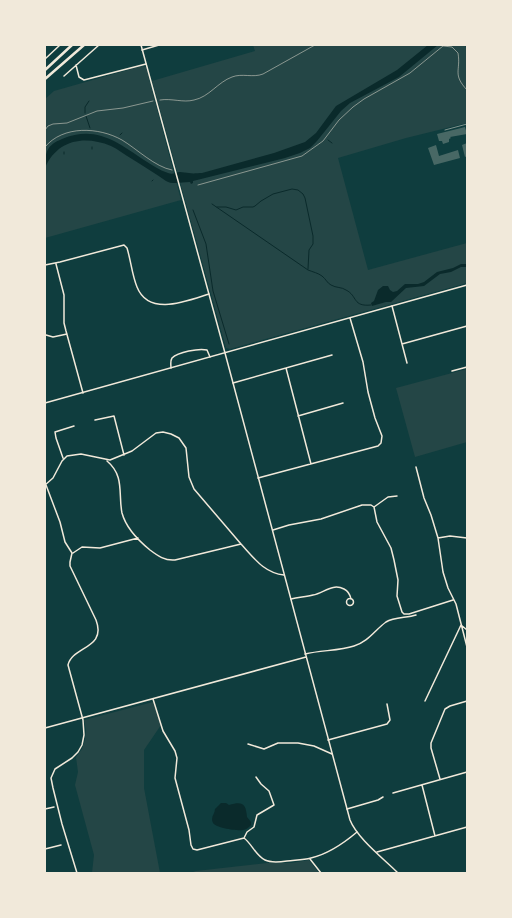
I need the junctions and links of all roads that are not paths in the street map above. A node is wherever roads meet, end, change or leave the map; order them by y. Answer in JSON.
{"nodes":[{"id":1,"x":60,"y":45,"type":"edge"},
{"id":2,"x":72,"y":45,"type":"edge"},
{"id":3,"x":84,"y":45,"type":"edge"},
{"id":4,"x":99,"y":45,"type":"edge"},
{"id":5,"x":141,"y":45,"type":"edge"},
{"id":6,"x":159,"y":45,"type":"edge"},
{"id":7,"x":142,"y":50,"type":"junction"},
{"id":8,"x":45,"y":59,"type":"edge"},
{"id":9,"x":146,"y":64,"type":"junction"},
{"id":10,"x":76,"y":66,"type":"junction"},
{"id":11,"x":45,"y":70,"type":"edge"},
{"id":12,"x":64,"y":76,"type":"dead end"},
{"id":13,"x":45,"y":80,"type":"edge"},
{"id":14,"x":467,"y":124,"type":"edge"},
{"id":15,"x":445,"y":130,"type":"dead end"},
{"id":16,"x":56,"y":264,"type":"junction"},
{"id":17,"x":45,"y":265,"type":"edge"},
{"id":18,"x":467,"y":285,"type":"edge"},
{"id":19,"x":209,"y":294,"type":"junction"},
{"id":20,"x":392,"y":306,"type":"junction"},
{"id":21,"x":350,"y":318,"type":"junction"},
{"id":22,"x":467,"y":326,"type":"edge"},
{"id":23,"x":45,"y":332,"type":"edge"},
{"id":24,"x":66,"y":334,"type":"junction"},
{"id":25,"x":45,"y":335,"type":"edge"},
{"id":26,"x":402,"y":344,"type":"junction"},
{"id":27,"x":225,"y":353,"type":"junction"},
{"id":28,"x":332,"y":355,"type":"dead end"},
{"id":29,"x":210,"y":357,"type":"junction"},
{"id":30,"x":407,"y":363,"type":"dead end"},
{"id":31,"x":467,"y":367,"type":"edge"},
{"id":32,"x":171,"y":368,"type":"junction"},
{"id":33,"x":286,"y":368,"type":"junction"},
{"id":34,"x":452,"y":371,"type":"dead end"},
{"id":35,"x":233,"y":383,"type":"junction"},
{"id":36,"x":83,"y":392,"type":"junction"},
{"id":37,"x":45,"y":403,"type":"edge"},
{"id":38,"x":343,"y":403,"type":"dead end"},
{"id":39,"x":298,"y":416,"type":"junction"},
{"id":40,"x":95,"y":420,"type":"dead end"},
{"id":41,"x":74,"y":426,"type":"dead end"},
{"id":42,"x":124,"y":455,"type":"junction"},
{"id":43,"x":63,"y":459,"type":"junction"},
{"id":44,"x":106,"y":460,"type":"junction"},
{"id":45,"x":311,"y":464,"type":"junction"},
{"id":46,"x":416,"y":467,"type":"dead end"},
{"id":47,"x":258,"y":478,"type":"junction"},
{"id":48,"x":45,"y":485,"type":"edge"},
{"id":49,"x":397,"y":496,"type":"dead end"},
{"id":50,"x":374,"y":507,"type":"junction"},
{"id":51,"x":273,"y":530,"type":"junction"},
{"id":52,"x":138,"y":538,"type":"junction"},
{"id":53,"x":438,"y":538,"type":"junction"},
{"id":54,"x":467,"y":538,"type":"edge"},
{"id":55,"x":241,"y":544,"type":"junction"},
{"id":56,"x":72,"y":554,"type":"junction"},
{"id":57,"x":284,"y":575,"type":"junction"},
{"id":58,"x":291,"y":599,"type":"junction"},
{"id":59,"x":351,"y":599,"type":"dead end"},
{"id":60,"x":454,"y":600,"type":"junction"},
{"id":61,"x":416,"y":615,"type":"dead end"},
{"id":62,"x":461,"y":625,"type":"junction"},
{"id":63,"x":467,"y":630,"type":"edge"},
{"id":64,"x":467,"y":647,"type":"edge"},
{"id":65,"x":306,"y":656,"type":"junction"},
{"id":66,"x":153,"y":699,"type":"junction"},
{"id":67,"x":425,"y":700,"type":"dead end"},
{"id":68,"x":467,"y":701,"type":"edge"},
{"id":69,"x":387,"y":704,"type":"dead end"},
{"id":70,"x":82,"y":718,"type":"junction"},
{"id":71,"x":45,"y":728,"type":"edge"},
{"id":72,"x":328,"y":740,"type":"junction"},
{"id":73,"x":248,"y":744,"type":"dead end"},
{"id":74,"x":332,"y":754,"type":"junction"},
{"id":75,"x":467,"y":772,"type":"edge"},
{"id":76,"x":256,"y":777,"type":"dead end"},
{"id":77,"x":440,"y":780,"type":"junction"},
{"id":78,"x":422,"y":784,"type":"junction"},
{"id":79,"x":392,"y":792,"type":"dead end"},
{"id":80,"x":383,"y":797,"type":"dead end"},
{"id":81,"x":54,"y":807,"type":"dead end"},
{"id":82,"x":45,"y":809,"type":"edge"},
{"id":83,"x":347,"y":809,"type":"junction"},
{"id":84,"x":467,"y":827,"type":"edge"},
{"id":85,"x":357,"y":832,"type":"junction"},
{"id":86,"x":435,"y":836,"type":"junction"},
{"id":87,"x":244,"y":838,"type":"junction"},
{"id":88,"x":61,"y":845,"type":"dead end"},
{"id":89,"x":45,"y":849,"type":"edge"},
{"id":90,"x":377,"y":852,"type":"junction"},
{"id":91,"x":310,"y":858,"type":"junction"},
{"id":92,"x":77,"y":873,"type":"edge"},
{"id":93,"x":320,"y":873,"type":"edge"},
{"id":94,"x":398,"y":873,"type":"edge"}],
"edges":[{"from":1,"to":8,"type":"street"},
{"from":2,"to":11,"type":"highway"},
{"from":3,"to":13,"type":"highway"},
{"from":4,"to":10,"type":"street"},
{"from":5,"to":7,"type":"street"},
{"from":6,"to":7,"type":"street"},
{"from":7,"to":9,"type":"street"},
{"from":9,"to":10,"type":"street"},
{"from":9,"to":19,"type":"street"},
{"from":10,"to":12,"type":"street"},
{"from":14,"to":15,"type":"lane"},
{"from":16,"to":17,"type":"street"},
{"from":16,"to":19,"type":"street"},
{"from":16,"to":24,"type":"street"},
{"from":18,"to":20,"type":"street"},
{"from":19,"to":27,"type":"street"},
{"from":20,"to":21,"type":"street"},
{"from":20,"to":26,"type":"street"},
{"from":21,"to":27,"type":"street"},
{"from":21,"to":45,"type":"street"},
{"from":22,"to":26,"type":"street"},
{"from":23,"to":25,"type":"street"},
{"from":24,"to":25,"type":"street"},
{"from":24,"to":36,"type":"street"},
{"from":26,"to":30,"type":"street"},
{"from":27,"to":29,"type":"street"},
{"from":27,"to":35,"type":"street"},
{"from":28,"to":33,"type":"street"},
{"from":29,"to":32,"type":"street"},
{"from":29,"to":32,"type":"street"},
{"from":31,"to":34,"type":"street"},
{"from":32,"to":36,"type":"street"},
{"from":33,"to":35,"type":"street"},
{"from":33,"to":39,"type":"street"},
{"from":35,"to":47,"type":"street"},
{"from":36,"to":37,"type":"street"},
{"from":38,"to":39,"type":"street"},
{"from":39,"to":45,"type":"street"},
{"from":40,"to":42,"type":"street"},
{"from":41,"to":43,"type":"street"},
{"from":42,"to":44,"type":"street"},
{"from":42,"to":55,"type":"street"},
{"from":43,"to":44,"type":"street"},
{"from":43,"to":48,"type":"street"},
{"from":44,"to":52,"type":"street"},
{"from":45,"to":47,"type":"street"},
{"from":46,"to":53,"type":"street"},
{"from":47,"to":51,"type":"street"},
{"from":48,"to":56,"type":"street"},
{"from":49,"to":50,"type":"street"},
{"from":50,"to":51,"type":"street"},
{"from":50,"to":60,"type":"street"},
{"from":51,"to":57,"type":"street"},
{"from":52,"to":55,"type":"street"},
{"from":52,"to":56,"type":"street"},
{"from":53,"to":54,"type":"street"},
{"from":53,"to":60,"type":"street"},
{"from":55,"to":57,"type":"street"},
{"from":56,"to":70,"type":"street"},
{"from":57,"to":58,"type":"street"},
{"from":58,"to":59,"type":"street"},
{"from":58,"to":65,"type":"street"},
{"from":60,"to":62,"type":"street"},
{"from":61,"to":65,"type":"street"},
{"from":62,"to":63,"type":"street"},
{"from":62,"to":64,"type":"street"},
{"from":62,"to":67,"type":"street"},
{"from":65,"to":66,"type":"street"},
{"from":65,"to":72,"type":"street"},
{"from":66,"to":70,"type":"street"},
{"from":66,"to":87,"type":"street"},
{"from":68,"to":77,"type":"street"},
{"from":69,"to":72,"type":"street"},
{"from":70,"to":71,"type":"street"},
{"from":70,"to":92,"type":"street"},
{"from":72,"to":74,"type":"street"},
{"from":73,"to":74,"type":"street"},
{"from":74,"to":83,"type":"street"},
{"from":75,"to":77,"type":"street"},
{"from":76,"to":87,"type":"street"},
{"from":77,"to":78,"type":"street"},
{"from":78,"to":79,"type":"street"},
{"from":78,"to":86,"type":"street"},
{"from":80,"to":83,"type":"street"},
{"from":81,"to":82,"type":"street"},
{"from":83,"to":85,"type":"street"},
{"from":84,"to":86,"type":"street"},
{"from":85,"to":90,"type":"street"},
{"from":85,"to":91,"type":"street"},
{"from":86,"to":90,"type":"street"},
{"from":87,"to":91,"type":"street"},
{"from":88,"to":89,"type":"street"},
{"from":90,"to":94,"type":"street"},
{"from":91,"to":93,"type":"street"}]}
